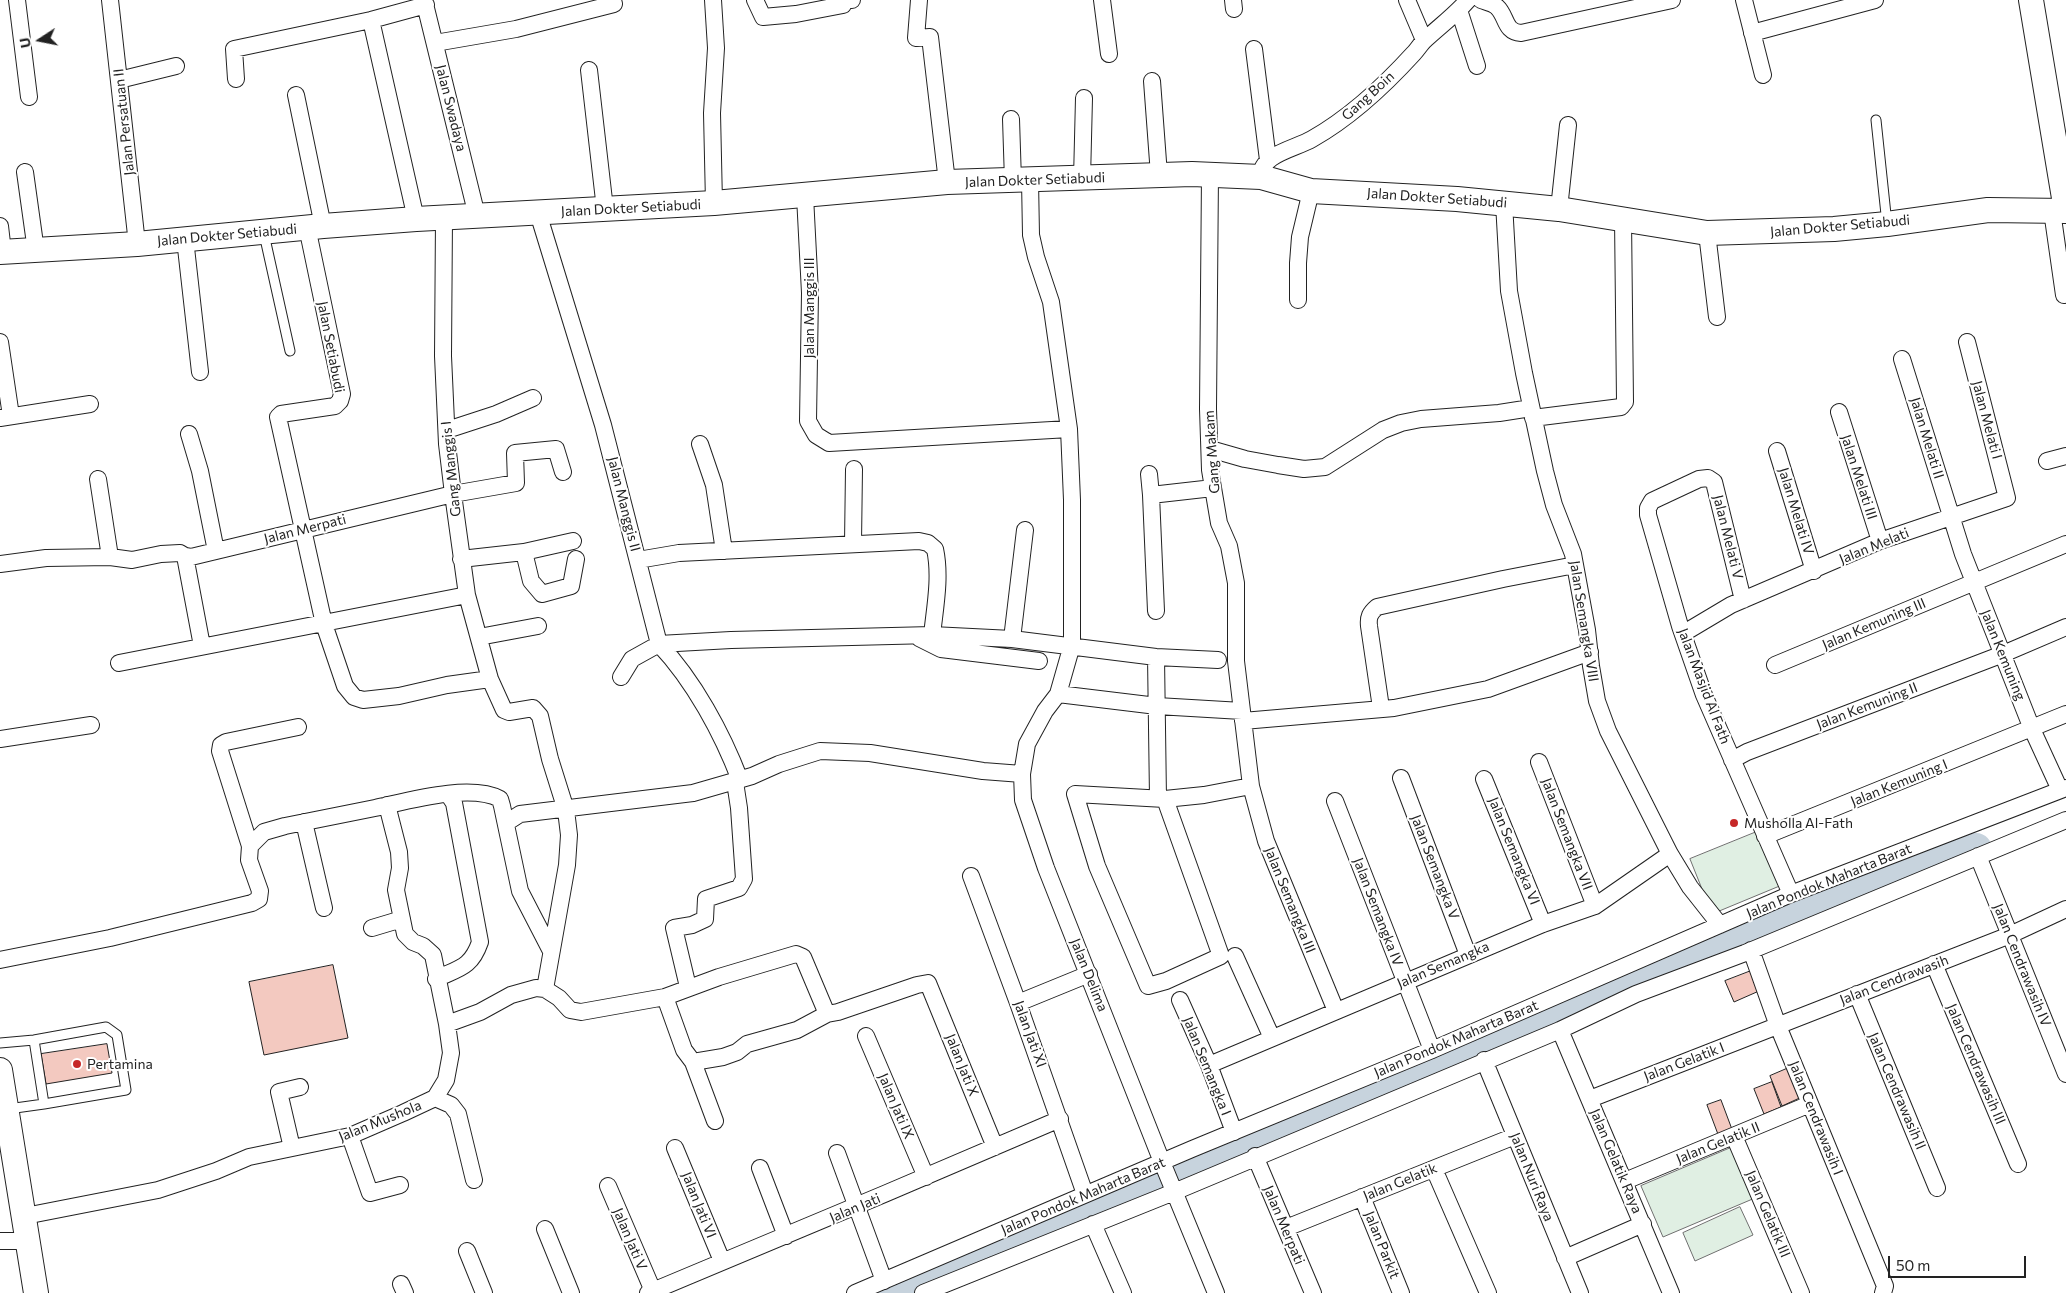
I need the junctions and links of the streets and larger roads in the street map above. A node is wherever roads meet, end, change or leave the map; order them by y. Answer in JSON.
{"nodes":[{"id":1,"x":17,"y":0,"type":"edge"},
{"id":2,"x":110,"y":0,"type":"edge"},
{"id":3,"x":614,"y":0,"type":"edge"},
{"id":4,"x":713,"y":0,"type":"edge"},
{"id":5,"x":755,"y":0,"type":"edge"},
{"id":6,"x":852,"y":0,"type":"edge"},
{"id":7,"x":919,"y":0,"type":"edge"},
{"id":8,"x":1102,"y":0,"type":"edge"},
{"id":9,"x":1407,"y":0,"type":"edge"},
{"id":10,"x":1481,"y":0,"type":"edge"},
{"id":11,"x":1672,"y":0,"type":"edge"},
{"id":12,"x":1744,"y":0,"type":"edge"},
{"id":13,"x":1875,"y":0,"type":"edge"},
{"id":14,"x":2031,"y":0,"type":"edge"},
{"id":15,"x":425,"y":2,"type":"edge"},
{"id":16,"x":1464,"y":5,"type":"edge"},
{"id":17,"x":1824,"y":6,"type":"edge"},
{"id":18,"x":372,"y":20,"type":"junction"},
{"id":19,"x":1752,"y":33,"type":"junction"},
{"id":20,"x":1424,"y":40,"type":"junction"},
{"id":21,"x":435,"y":43,"type":"junction"},
{"id":22,"x":1254,"y":49,"type":"dead end"},
{"id":23,"x":1109,"y":54,"type":"dead end"},
{"id":24,"x":176,"y":66,"type":"dead end"},
{"id":25,"x":1477,"y":66,"type":"dead end"},
{"id":26,"x":589,"y":70,"type":"dead end"},
{"id":27,"x":1763,"y":76,"type":"dead end"},
{"id":28,"x":236,"y":79,"type":"dead end"},
{"id":29,"x":119,"y":80,"type":"junction"},
{"id":30,"x":1152,"y":80,"type":"dead end"},
{"id":31,"x":296,"y":95,"type":"dead end"},
{"id":32,"x":29,"y":97,"type":"dead end"},
{"id":33,"x":1084,"y":98,"type":"dead end"},
{"id":34,"x":1010,"y":119,"type":"dead end"},
{"id":35,"x":1568,"y":125,"type":"dead end"},
{"id":36,"x":1265,"y":169,"type":"junction"},
{"id":37,"x":25,"y":172,"type":"dead end"},
{"id":38,"x":1210,"y":174,"type":"junction"},
{"id":39,"x":1160,"y":175,"type":"junction"},
{"id":40,"x":1082,"y":178,"type":"junction"},
{"id":41,"x":1021,"y":180,"type":"junction"},
{"id":42,"x":947,"y":182,"type":"junction"},
{"id":43,"x":1311,"y":191,"type":"junction"},
{"id":44,"x":804,"y":196,"type":"junction"},
{"id":45,"x":714,"y":203,"type":"junction"},
{"id":46,"x":1504,"y":203,"type":"junction"},
{"id":47,"x":605,"y":209,"type":"junction"},
{"id":48,"x":1559,"y":209,"type":"junction"},
{"id":49,"x":2061,"y":210,"type":"edge"},
{"id":50,"x":538,"y":213,"type":"junction"},
{"id":51,"x":477,"y":216,"type":"junction"},
{"id":52,"x":444,"y":218,"type":"junction"},
{"id":53,"x":1623,"y":218,"type":"junction"},
{"id":54,"x":416,"y":219,"type":"junction"},
{"id":55,"x":0,"y":226,"type":"edge"},
{"id":56,"x":315,"y":227,"type":"junction"},
{"id":57,"x":1707,"y":232,"type":"junction"},
{"id":58,"x":185,"y":239,"type":"junction"},
{"id":59,"x":137,"y":244,"type":"junction"},
{"id":60,"x":36,"y":251,"type":"junction"},
{"id":61,"x":1,"y":252,"type":"edge"},
{"id":62,"x":2064,"y":295,"type":"dead end"},
{"id":63,"x":1298,"y":300,"type":"dead end"},
{"id":64,"x":1717,"y":316,"type":"dead end"},
{"id":65,"x":0,"y":342,"type":"edge"},
{"id":66,"x":1967,"y":342,"type":"dead end"},
{"id":67,"x":1902,"y":358,"type":"dead end"},
{"id":68,"x":200,"y":372,"type":"dead end"},
{"id":69,"x":533,"y":398,"type":"dead end"},
{"id":70,"x":90,"y":404,"type":"dead end"},
{"id":71,"x":1839,"y":412,"type":"dead end"},
{"id":72,"x":1532,"y":413,"type":"junction"},
{"id":73,"x":5,"y":417,"type":"edge"},
{"id":74,"x":447,"y":430,"type":"junction"},
{"id":75,"x":1069,"y":430,"type":"junction"},
{"id":76,"x":189,"y":434,"type":"dead end"},
{"id":77,"x":700,"y":444,"type":"dead end"},
{"id":78,"x":1210,"y":449,"type":"junction"},
{"id":79,"x":1777,"y":452,"type":"dead end"},
{"id":80,"x":2066,"y":456,"type":"edge"},
{"id":81,"x":2046,"y":461,"type":"dead end"},
{"id":82,"x":854,"y":469,"type":"dead end"},
{"id":83,"x":563,"y":472,"type":"dead end"},
{"id":84,"x":1149,"y":474,"type":"dead end"},
{"id":85,"x":98,"y":479,"type":"dead end"},
{"id":86,"x":1213,"y":488,"type":"junction"},
{"id":87,"x":453,"y":494,"type":"junction"},
{"id":88,"x":1152,"y":495,"type":"junction"},
{"id":89,"x":2007,"y":498,"type":"joint"},
{"id":90,"x":1652,"y":501,"type":"joint"},
{"id":91,"x":1951,"y":518,"type":"junction"},
{"id":92,"x":304,"y":530,"type":"junction"},
{"id":93,"x":1025,"y":530,"type":"dead end"},
{"id":94,"x":573,"y":541,"type":"dead end"},
{"id":95,"x":1880,"y":541,"type":"junction"},
{"id":96,"x":853,"y":543,"type":"junction"},
{"id":97,"x":2066,"y":544,"type":"edge"},
{"id":98,"x":724,"y":551,"type":"junction"},
{"id":99,"x":216,"y":552,"type":"junction"},
{"id":100,"x":524,"y":552,"type":"junction"},
{"id":101,"x":185,"y":556,"type":"junction"},
{"id":102,"x":110,"y":557,"type":"junction"},
{"id":103,"x":461,"y":559,"type":"junction"},
{"id":104,"x":576,"y":559,"type":"dead end"},
{"id":105,"x":638,"y":560,"type":"junction"},
{"id":106,"x":0,"y":564,"type":"edge"},
{"id":107,"x":1576,"y":565,"type":"junction"},
{"id":108,"x":1814,"y":571,"type":"junction"},
{"id":109,"x":1973,"y":582,"type":"junction"},
{"id":110,"x":467,"y":595,"type":"junction"},
{"id":111,"x":1743,"y":600,"type":"junction"},
{"id":112,"x":1156,"y":611,"type":"dead end"},
{"id":113,"x":324,"y":624,"type":"junction"},
{"id":114,"x":538,"y":626,"type":"dead end"},
{"id":115,"x":2066,"y":627,"type":"edge"},
{"id":116,"x":1684,"y":633,"type":"junction"},
{"id":117,"x":914,"y":635,"type":"junction"},
{"id":118,"x":932,"y":635,"type":"junction"},
{"id":119,"x":479,"y":637,"type":"junction"},
{"id":120,"x":1012,"y":639,"type":"junction"},
{"id":121,"x":659,"y":644,"type":"junction"},
{"id":122,"x":1072,"y":645,"type":"junction"},
{"id":123,"x":202,"y":646,"type":"junction"},
{"id":124,"x":1590,"y":652,"type":"junction"},
{"id":125,"x":2003,"y":654,"type":"junction"},
{"id":126,"x":1156,"y":657,"type":"junction"},
{"id":127,"x":1218,"y":660,"type":"dead end"},
{"id":128,"x":1039,"y":661,"type":"dead end"},
{"id":129,"x":119,"y":663,"type":"dead end"},
{"id":130,"x":1775,"y":665,"type":"dead end"},
{"id":131,"x":621,"y":678,"type":"dead end"},
{"id":132,"x":490,"y":679,"type":"junction"},
{"id":133,"x":1058,"y":694,"type":"junction"},
{"id":134,"x":1157,"y":706,"type":"junction"},
{"id":135,"x":1381,"y":708,"type":"junction"},
{"id":136,"x":2066,"y":714,"type":"edge"},
{"id":137,"x":1242,"y":716,"type":"junction"},
{"id":138,"x":91,"y":725,"type":"dead end"},
{"id":139,"x":298,"y":727,"type":"dead end"},
{"id":140,"x":2032,"y":729,"type":"junction"},
{"id":141,"x":0,"y":739,"type":"edge"},
{"id":142,"x":1732,"y":760,"type":"junction"},
{"id":143,"x":1539,"y":762,"type":"dead end"},
{"id":144,"x":1022,"y":774,"type":"junction"},
{"id":145,"x":1401,"y":778,"type":"dead end"},
{"id":146,"x":1484,"y":779,"type":"dead end"},
{"id":147,"x":738,"y":781,"type":"junction"},
{"id":148,"x":1251,"y":786,"type":"junction"},
{"id":149,"x":2063,"y":789,"type":"edge"},
{"id":150,"x":448,"y":794,"type":"junction"},
{"id":151,"x":1162,"y":798,"type":"junction"},
{"id":152,"x":1335,"y":801,"type":"dead end"},
{"id":153,"x":387,"y":805,"type":"junction"},
{"id":154,"x":566,"y":810,"type":"junction"},
{"id":155,"x":2066,"y":820,"type":"edge"},
{"id":156,"x":304,"y":822,"type":"junction"},
{"id":157,"x":506,"y":823,"type":"junction"},
{"id":158,"x":1765,"y":836,"type":"junction"},
{"id":159,"x":250,"y":846,"type":"junction"},
{"id":160,"x":1670,"y":854,"type":"junction"},
{"id":161,"x":1978,"y":856,"type":"junction"},
{"id":162,"x":971,"y":876,"type":"dead end"},
{"id":163,"x":1791,"y":894,"type":"junction"},
{"id":164,"x":1595,"y":906,"type":"junction"},
{"id":165,"x":324,"y":908,"type":"dead end"},
{"id":166,"x":2066,"y":910,"type":"edge"},
{"id":167,"x":402,"y":919,"type":"junction"},
{"id":168,"x":1543,"y":924,"type":"junction"},
{"id":169,"x":1720,"y":925,"type":"junction"},
{"id":170,"x":372,"y":928,"type":"dead end"},
{"id":171,"x":2010,"y":935,"type":"junction"},
{"id":172,"x":1751,"y":950,"type":"junction"},
{"id":173,"x":551,"y":951,"type":"junction"},
{"id":174,"x":1468,"y":955,"type":"junction"},
{"id":175,"x":1235,"y":956,"type":"dead end"},
{"id":176,"x":0,"y":960,"type":"edge"},
{"id":177,"x":1934,"y":964,"type":"junction"},
{"id":178,"x":1090,"y":974,"type":"junction"},
{"id":179,"x":436,"y":979,"type":"junction"},
{"id":180,"x":1404,"y":981,"type":"junction"},
{"id":181,"x":688,"y":987,"type":"junction"},
{"id":182,"x":544,"y":989,"type":"junction"},
{"id":183,"x":1857,"y":994,"type":"junction"},
{"id":184,"x":665,"y":997,"type":"junction"},
{"id":185,"x":1180,"y":1000,"type":"dead end"},
{"id":186,"x":1018,"y":1003,"type":"junction"},
{"id":187,"x":1336,"y":1011,"type":"junction"},
{"id":188,"x":828,"y":1014,"type":"junction"},
{"id":189,"x":446,"y":1024,"type":"junction"},
{"id":190,"x":1778,"y":1026,"type":"junction"},
{"id":191,"x":1560,"y":1030,"type":"junction"},
{"id":192,"x":866,"y":1036,"type":"dead end"},
{"id":193,"x":1272,"y":1038,"type":"junction"},
{"id":194,"x":1432,"y":1050,"type":"junction"},
{"id":195,"x":1484,"y":1060,"type":"junction"},
{"id":196,"x":693,"y":1062,"type":"junction"},
{"id":197,"x":1209,"y":1065,"type":"junction"},
{"id":198,"x":0,"y":1070,"type":"edge"},
{"id":199,"x":2066,"y":1074,"type":"edge"},
{"id":200,"x":300,"y":1087,"type":"dead end"},
{"id":201,"x":435,"y":1098,"type":"junction"},
{"id":202,"x":1590,"y":1099,"type":"junction"},
{"id":203,"x":1810,"y":1104,"type":"junction"},
{"id":204,"x":6,"y":1115,"type":"edge"},
{"id":205,"x":1060,"y":1119,"type":"junction"},
{"id":206,"x":715,"y":1121,"type":"dead end"},
{"id":207,"x":1234,"y":1132,"type":"junction"},
{"id":208,"x":350,"y":1136,"type":"junction"},
{"id":209,"x":1515,"y":1136,"type":"junction"},
{"id":210,"x":1734,"y":1136,"type":"junction"},
{"id":211,"x":292,"y":1148,"type":"junction"},
{"id":212,"x":676,"y":1148,"type":"dead end"},
{"id":213,"x":995,"y":1148,"type":"junction"},
{"id":214,"x":837,"y":1154,"type":"dead end"},
{"id":215,"x":1256,"y":1156,"type":"junction"},
{"id":216,"x":2018,"y":1164,"type":"dead end"},
{"id":217,"x":760,"y":1168,"type":"dead end"},
{"id":218,"x":1434,"y":1169,"type":"junction"},
{"id":219,"x":926,"y":1177,"type":"junction"},
{"id":220,"x":1169,"y":1178,"type":"junction"},
{"id":221,"x":474,"y":1180,"type":"dead end"},
{"id":222,"x":1625,"y":1181,"type":"junction"},
{"id":223,"x":400,"y":1185,"type":"dead end"},
{"id":224,"x":608,"y":1186,"type":"dead end"},
{"id":225,"x":1937,"y":1188,"type":"dead end"},
{"id":226,"x":1085,"y":1194,"type":"junction"},
{"id":227,"x":1362,"y":1197,"type":"junction"},
{"id":228,"x":857,"y":1207,"type":"junction"},
{"id":229,"x":25,"y":1216,"type":"junction"},
{"id":230,"x":1093,"y":1224,"type":"junction"},
{"id":231,"x":1643,"y":1224,"type":"junction"},
{"id":232,"x":1286,"y":1228,"type":"junction"},
{"id":233,"x":545,"y":1229,"type":"dead end"},
{"id":234,"x":786,"y":1236,"type":"junction"},
{"id":235,"x":0,"y":1241,"type":"edge"},
{"id":236,"x":28,"y":1241,"type":"junction"},
{"id":237,"x":467,"y":1251,"type":"dead end"},
{"id":238,"x":1565,"y":1258,"type":"junction"},
{"id":239,"x":722,"y":1261,"type":"junction"},
{"id":240,"x":884,"y":1282,"type":"junction"},
{"id":241,"x":1884,"y":1289,"type":"edge"},
{"id":242,"x":650,"y":1292,"type":"edge"},
{"id":243,"x":36,"y":1293,"type":"edge"},
{"id":244,"x":484,"y":1293,"type":"edge"},
{"id":245,"x":571,"y":1293,"type":"edge"},
{"id":246,"x":855,"y":1293,"type":"edge"},
{"id":247,"x":923,"y":1293,"type":"edge"},
{"id":248,"x":1123,"y":1293,"type":"edge"},
{"id":249,"x":1216,"y":1293,"type":"edge"},
{"id":250,"x":1313,"y":1293,"type":"edge"},
{"id":251,"x":1401,"y":1293,"type":"edge"},
{"id":252,"x":1488,"y":1293,"type":"edge"},
{"id":253,"x":1580,"y":1293,"type":"edge"},
{"id":254,"x":1671,"y":1293,"type":"edge"},
{"id":255,"x":1801,"y":1293,"type":"edge"}],
"edges":[{"from":1,"to":32,"type":"street"},
{"from":2,"to":29,"type":"street","name":"Jalan Persatuan II"},
{"from":3,"to":21,"type":"street"},
{"from":4,"to":45,"type":"street"},
{"from":5,"to":6,"type":"street"},
{"from":7,"to":42,"type":"street"},
{"from":8,"to":23,"type":"street"},
{"from":9,"to":20,"type":"street"},
{"from":10,"to":11,"type":"street"},
{"from":12,"to":19,"type":"street"},
{"from":13,"to":17,"type":"street"},
{"from":14,"to":49,"type":"street"},
{"from":15,"to":18,"type":"street"},
{"from":15,"to":21,"type":"street","name":"Jalan Swadaya"},
{"from":16,"to":20,"type":"street","name":"Gang Boin"},
{"from":16,"to":25,"type":"street"},
{"from":17,"to":19,"type":"street"},
{"from":18,"to":28,"type":"street"},
{"from":18,"to":54,"type":"street"},
{"from":19,"to":27,"type":"street"},
{"from":20,"to":36,"type":"street","name":"Gang Boin"},
{"from":21,"to":51,"type":"street","name":"Jalan Swadaya"},
{"from":22,"to":36,"type":"street"},
{"from":24,"to":29,"type":"street"},
{"from":26,"to":47,"type":"street"},
{"from":29,"to":59,"type":"street","name":"Jalan Persatuan II"},
{"from":30,"to":39,"type":"street"},
{"from":31,"to":56,"type":"street","name":"Jalan Setiabudi"},
{"from":33,"to":40,"type":"street"},
{"from":34,"to":41,"type":"street"},
{"from":35,"to":48,"type":"street"},
{"from":36,"to":38,"type":"street","name":"Jalan Dokter Setiabudi"},
{"from":36,"to":43,"type":"street","name":"Jalan Dokter Setiabudi"},
{"from":37,"to":60,"type":"street"},
{"from":38,"to":39,"type":"street","name":"Jalan Dokter Setiabudi"},
{"from":38,"to":78,"type":"street","name":"Gang Makam"},
{"from":39,"to":40,"type":"street","name":"Jalan Dokter Setiabudi"},
{"from":40,"to":41,"type":"street","name":"Jalan Dokter Setiabudi"},
{"from":41,"to":42,"type":"street","name":"Jalan Dokter Setiabudi"},
{"from":41,"to":75,"type":"street"},
{"from":42,"to":44,"type":"street","name":"Jalan Dokter Setiabudi"},
{"from":43,"to":46,"type":"street","name":"Jalan Dokter Setiabudi"},
{"from":43,"to":63,"type":"street"},
{"from":44,"to":45,"type":"street","name":"Jalan Dokter Setiabudi"},
{"from":44,"to":75,"type":"street","name":"Jalan Manggis III"},
{"from":45,"to":47,"type":"street","name":"Jalan Dokter Setiabudi"},
{"from":46,"to":48,"type":"street","name":"Jalan Dokter Setiabudi"},
{"from":46,"to":72,"type":"street","name":"Jalan Semangka VIII"},
{"from":47,"to":50,"type":"street","name":"Jalan Dokter Setiabudi"},
{"from":48,"to":53,"type":"street","name":"Jalan Dokter Setiabudi"},
{"from":49,"to":57,"type":"street","name":"Jalan Dokter Setiabudi"},
{"from":49,"to":62,"type":"street"},
{"from":50,"to":51,"type":"street","name":"Jalan Dokter Setiabudi"},
{"from":50,"to":105,"type":"street","name":"Jalan Manggis II"},
{"from":51,"to":52,"type":"street","name":"Jalan Dokter Setiabudi"},
{"from":52,"to":54,"type":"street","name":"Jalan Dokter Setiabudi"},
{"from":52,"to":74,"type":"street","name":"Gang Manggis I"},
{"from":53,"to":57,"type":"street","name":"Jalan Dokter Setiabudi"},
{"from":53,"to":72,"type":"street"},
{"from":54,"to":56,"type":"street","name":"Jalan Dokter Setiabudi"},
{"from":55,"to":61,"type":"street"},
{"from":56,"to":58,"type":"street","name":"Jalan Dokter Setiabudi"},
{"from":56,"to":92,"type":"street","name":"Jalan Setiabudi"},
{"from":57,"to":64,"type":"street"},
{"from":58,"to":59,"type":"street","name":"Jalan Dokter Setiabudi"},
{"from":58,"to":68,"type":"street"},
{"from":59,"to":60,"type":"street","name":"Jalan Dokter Setiabudi"},
{"from":60,"to":61,"type":"street","name":"Jalan Dokter Setiabudi"},
{"from":65,"to":73,"type":"street"},
{"from":66,"to":89,"type":"street","name":"Jalan Melati I"},
{"from":67,"to":91,"type":"street","name":"Jalan Melati II"},
{"from":69,"to":74,"type":"street"},
{"from":70,"to":73,"type":"street"},
{"from":71,"to":95,"type":"street","name":"Jalan Melati III"},
{"from":72,"to":78,"type":"street"},
{"from":72,"to":107,"type":"street","name":"Jalan Semangka VIII"},
{"from":74,"to":87,"type":"street","name":"Gang Manggis I"},
{"from":75,"to":122,"type":"street"},
{"from":76,"to":99,"type":"street"},
{"from":77,"to":98,"type":"street"},
{"from":78,"to":86,"type":"street","name":"Gang Makam"},
{"from":79,"to":108,"type":"street","name":"Jalan Melati IV"},
{"from":80,"to":81,"type":"street"},
{"from":82,"to":96,"type":"street"},
{"from":83,"to":87,"type":"street","name":"Jalan Merpati"},
{"from":84,"to":88,"type":"street"},
{"from":85,"to":102,"type":"street"},
{"from":86,"to":88,"type":"street"},
{"from":86,"to":137,"type":"street","name":"Gang Makam"},
{"from":87,"to":92,"type":"street","name":"Jalan Merpati"},
{"from":87,"to":103,"type":"street","name":"Gang Manggis I"},
{"from":88,"to":112,"type":"street"},
{"from":89,"to":91,"type":"street","name":"Jalan Melati"},
{"from":90,"to":111,"type":"street","name":"Jalan Melati V"},
{"from":90,"to":116,"type":"street","name":"Jalan Masjid Al Fath"},
{"from":91,"to":95,"type":"street","name":"Jalan Melati"},
{"from":91,"to":109,"type":"street","name":"Jalan Kemuning"},
{"from":92,"to":99,"type":"street","name":"Jalan Merpati"},
{"from":92,"to":113,"type":"street"},
{"from":93,"to":120,"type":"street"},
{"from":94,"to":100,"type":"street"},
{"from":95,"to":108,"type":"street","name":"Jalan Melati"},
{"from":96,"to":98,"type":"street"},
{"from":96,"to":118,"type":"street"},
{"from":97,"to":109,"type":"street","name":"Jalan Kemuning III"},
{"from":98,"to":105,"type":"street"},
{"from":99,"to":101,"type":"street","name":"Jalan Merpati"},
{"from":100,"to":103,"type":"street"},
{"from":100,"to":104,"type":"street"},
{"from":101,"to":102,"type":"street","name":"Jalan Merpati"},
{"from":101,"to":123,"type":"street"},
{"from":102,"to":106,"type":"street","name":"Jalan Merpati"},
{"from":103,"to":110,"type":"street","name":"Gang Manggis I"},
{"from":105,"to":121,"type":"street","name":"Jalan Manggis II"},
{"from":107,"to":124,"type":"street","name":"Jalan Semangka VIII"},
{"from":107,"to":135,"type":"street"},
{"from":108,"to":111,"type":"street","name":"Jalan Melati"},
{"from":109,"to":125,"type":"street","name":"Jalan Kemuning"},
{"from":109,"to":130,"type":"street","name":"Jalan Kemuning III"},
{"from":110,"to":113,"type":"street"},
{"from":110,"to":119,"type":"street","name":"Gang Manggis I"},
{"from":111,"to":116,"type":"street","name":"Jalan Melati"},
{"from":113,"to":123,"type":"street"},
{"from":113,"to":132,"type":"street"},
{"from":114,"to":119,"type":"street"},
{"from":115,"to":125,"type":"street","name":"Jalan Kemuning II"},
{"from":116,"to":142,"type":"street","name":"Jalan Masjid Al Fath"},
{"from":117,"to":118,"type":"street"},
{"from":117,"to":121,"type":"street"},
{"from":117,"to":128,"type":"street"},
{"from":118,"to":120,"type":"street"},
{"from":119,"to":132,"type":"street","name":"Gang Manggis I"},
{"from":120,"to":122,"type":"street"},
{"from":121,"to":131,"type":"street"},
{"from":121,"to":147,"type":"street","name":"Jalan Manggis II"},
{"from":122,"to":126,"type":"street"},
{"from":122,"to":133,"type":"street"},
{"from":123,"to":129,"type":"street"},
{"from":124,"to":135,"type":"street"},
{"from":124,"to":160,"type":"street","name":"Jalan Semangka VIII"},
{"from":125,"to":140,"type":"street","name":"Jalan Kemuning"},
{"from":125,"to":142,"type":"street","name":"Jalan Kemuning II"},
{"from":126,"to":127,"type":"street"},
{"from":126,"to":134,"type":"street"},
{"from":132,"to":154,"type":"street","name":"Gang Manggis I"},
{"from":133,"to":134,"type":"street"},
{"from":133,"to":144,"type":"street","name":"Jalan Delima"},
{"from":134,"to":137,"type":"street"},
{"from":134,"to":151,"type":"street"},
{"from":135,"to":137,"type":"street"},
{"from":136,"to":140,"type":"street","name":"Jalan Kemuning I"},
{"from":137,"to":148,"type":"street","name":"Gang Makam"},
{"from":138,"to":141,"type":"street"},
{"from":139,"to":159,"type":"street"},
{"from":140,"to":149,"type":"street","name":"Jalan Kemuning"},
{"from":140,"to":158,"type":"street","name":"Jalan Kemuning I"},
{"from":142,"to":158,"type":"street","name":"Jalan Masjid Al Fath"},
{"from":143,"to":164,"type":"street","name":"Jalan Semangka VII"},
{"from":144,"to":147,"type":"street"},
{"from":144,"to":178,"type":"street","name":"Jalan Delima"},
{"from":145,"to":174,"type":"street","name":"Jalan Semangka V"},
{"from":146,"to":168,"type":"street","name":"Jalan Semangka VI"},
{"from":147,"to":154,"type":"street"},
{"from":147,"to":181,"type":"street","name":"Jalan Manggis II"},
{"from":148,"to":151,"type":"street"},
{"from":148,"to":187,"type":"street","name":"Jalan Semangka III"},
{"from":149,"to":163,"type":"street","name":"Jalan Pondok Maharta Barat"},
{"from":150,"to":153,"type":"street"},
{"from":150,"to":157,"type":"street"},
{"from":150,"to":179,"type":"street"},
{"from":151,"to":151,"type":"street"},
{"from":152,"to":180,"type":"street","name":"Jalan Semangka IV"},
{"from":153,"to":156,"type":"street"},
{"from":153,"to":167,"type":"street","name":"Jalan Mushola"},
{"from":154,"to":157,"type":"street"},
{"from":154,"to":173,"type":"street"},
{"from":155,"to":161,"type":"street","name":"Jalan Pondok Maharta Barat"},
{"from":156,"to":159,"type":"street"},
{"from":156,"to":165,"type":"street"},
{"from":157,"to":173,"type":"street"},
{"from":158,"to":163,"type":"street","name":"Jalan Masjid Al Fath"},
{"from":159,"to":176,"type":"street"},
{"from":160,"to":164,"type":"street","name":"Jalan Semangka"},
{"from":160,"to":169,"type":"street","name":"Jalan Semangka VIII"},
{"from":161,"to":171,"type":"street","name":"Jalan Cendrawasih IV"},
{"from":161,"to":172,"type":"street","name":"Jalan Pondok Maharta Barat"},
{"from":162,"to":186,"type":"street","name":"Jalan Jati XI"},
{"from":163,"to":169,"type":"street","name":"Jalan Pondok Maharta Barat"},
{"from":164,"to":168,"type":"street","name":"Jalan Semangka"},
{"from":166,"to":171,"type":"street","name":"Jalan Cendrawasih"},
{"from":167,"to":170,"type":"street"},
{"from":167,"to":179,"type":"street","name":"Jalan Mushola"},
{"from":168,"to":174,"type":"street","name":"Jalan Semangka"},
{"from":169,"to":194,"type":"street","name":"Jalan Pondok Maharta Barat"},
{"from":171,"to":177,"type":"street","name":"Jalan Cendrawasih"},
{"from":171,"to":199,"type":"street","name":"Jalan Cendrawasih IV"},
{"from":172,"to":190,"type":"street","name":"Jalan Cendrawasih I"},
{"from":172,"to":191,"type":"street","name":"Jalan Pondok Maharta Barat"},
{"from":173,"to":182,"type":"street"},
{"from":174,"to":180,"type":"street","name":"Jalan Semangka"},
{"from":175,"to":193,"type":"street"},
{"from":177,"to":183,"type":"street","name":"Jalan Cendrawasih"},
{"from":177,"to":216,"type":"street","name":"Jalan Cendrawasih III"},
{"from":178,"to":186,"type":"street"},
{"from":178,"to":220,"type":"street","name":"Jalan Delima"},
{"from":179,"to":189,"type":"street","name":"Jalan Mushola"},
{"from":180,"to":187,"type":"street","name":"Jalan Semangka"},
{"from":180,"to":194,"type":"street","name":"Jalan Semangka IV"},
{"from":181,"to":184,"type":"street"},
{"from":181,"to":188,"type":"street"},
{"from":182,"to":184,"type":"street"},
{"from":182,"to":189,"type":"street"},
{"from":183,"to":190,"type":"street","name":"Jalan Cendrawasih"},
{"from":183,"to":225,"type":"street","name":"Jalan Cendrawasih II"},
{"from":184,"to":196,"type":"street"},
{"from":185,"to":197,"type":"street","name":"Jalan Semangka I"},
{"from":186,"to":205,"type":"street","name":"Jalan Jati XI"},
{"from":187,"to":193,"type":"street","name":"Jalan Semangka"},
{"from":188,"to":196,"type":"street"},
{"from":188,"to":213,"type":"street","name":"Jalan Jati X"},
{"from":189,"to":201,"type":"street","name":"Jalan Mushola"},
{"from":190,"to":202,"type":"street","name":"Jalan Gelatik I"},
{"from":190,"to":203,"type":"street","name":"Jalan Cendrawasih I"},
{"from":191,"to":195,"type":"street","name":"Jalan Pondok Maharta Barat"},
{"from":191,"to":202,"type":"street","name":"Jalan Gelatik Raya"},
{"from":192,"to":219,"type":"street","name":"Jalan Jati IX"},
{"from":193,"to":197,"type":"street","name":"Jalan Semangka"},
{"from":194,"to":207,"type":"street","name":"Jalan Pondok Maharta Barat"},
{"from":195,"to":209,"type":"street","name":"Jalan Nuri Raya"},
{"from":195,"to":215,"type":"street","name":"Jalan Pondok Maharta Barat"},
{"from":196,"to":206,"type":"street"},
{"from":197,"to":207,"type":"street","name":"Jalan Semangka I"},
{"from":198,"to":204,"type":"street"},
{"from":200,"to":211,"type":"street"},
{"from":201,"to":208,"type":"street","name":"Jalan Mushola"},
{"from":201,"to":221,"type":"street"},
{"from":202,"to":222,"type":"street","name":"Jalan Gelatik Raya"},
{"from":203,"to":210,"type":"street","name":"Jalan Gelatik II"},
{"from":203,"to":241,"type":"street","name":"Jalan Cendrawasih I"},
{"from":204,"to":229,"type":"street"},
{"from":205,"to":213,"type":"street","name":"Jalan Jati"},
{"from":205,"to":226,"type":"street","name":"Jalan Jati XI"},
{"from":207,"to":220,"type":"street","name":"Jalan Pondok Maharta Barat"},
{"from":208,"to":211,"type":"street","name":"Jalan Mushola"},
{"from":208,"to":223,"type":"street"},
{"from":209,"to":218,"type":"street","name":"Jalan Gelatik"},
{"from":209,"to":238,"type":"street","name":"Jalan Nuri Raya"},
{"from":210,"to":222,"type":"street","name":"Jalan Gelatik II"},
{"from":210,"to":255,"type":"street","name":"Jalan Gelatik III"},
{"from":211,"to":229,"type":"street","name":"Jalan Mushola"},
{"from":212,"to":239,"type":"street","name":"Jalan Jati VI"},
{"from":213,"to":219,"type":"street","name":"Jalan Jati"},
{"from":214,"to":228,"type":"street"},
{"from":215,"to":220,"type":"street","name":"Jalan Pondok Maharta Barat"},
{"from":215,"to":232,"type":"street","name":"Jalan Merpati"},
{"from":217,"to":234,"type":"street"},
{"from":218,"to":227,"type":"street","name":"Jalan Gelatik"},
{"from":218,"to":252,"type":"street"},
{"from":219,"to":228,"type":"street","name":"Jalan Jati"},
{"from":220,"to":226,"type":"street","name":"Jalan Pondok Maharta Barat"},
{"from":220,"to":230,"type":"street","name":"Jalan Pondok Maharta Barat"},
{"from":220,"to":249,"type":"street","name":"Jalan Delima"},
{"from":222,"to":231,"type":"street","name":"Jalan Gelatik Raya"},
{"from":224,"to":242,"type":"street","name":"Jalan Jati V"},
{"from":226,"to":240,"type":"street","name":"Jalan Pondok Maharta Barat"},
{"from":227,"to":232,"type":"street","name":"Jalan Gelatik"},
{"from":227,"to":251,"type":"street","name":"Jalan Parkit"},
{"from":228,"to":234,"type":"street","name":"Jalan Jati"},
{"from":228,"to":240,"type":"street"},
{"from":229,"to":236,"type":"street"},
{"from":230,"to":247,"type":"street","name":"Jalan Pondok Maharta Barat"},
{"from":230,"to":248,"type":"street"},
{"from":231,"to":238,"type":"street"},
{"from":231,"to":254,"type":"street","name":"Jalan Gelatik Raya"},
{"from":232,"to":250,"type":"street","name":"Jalan Merpati"},
{"from":233,"to":245,"type":"street"},
{"from":234,"to":239,"type":"street","name":"Jalan Jati"},
{"from":235,"to":236,"type":"street"},
{"from":236,"to":243,"type":"street"},
{"from":237,"to":244,"type":"street"},
{"from":238,"to":253,"type":"street","name":"Jalan Nuri Raya"},
{"from":239,"to":242,"type":"street","name":"Jalan Jati"},
{"from":240,"to":246,"type":"street","name":"Jalan Pondok Maharta Barat"}]}
